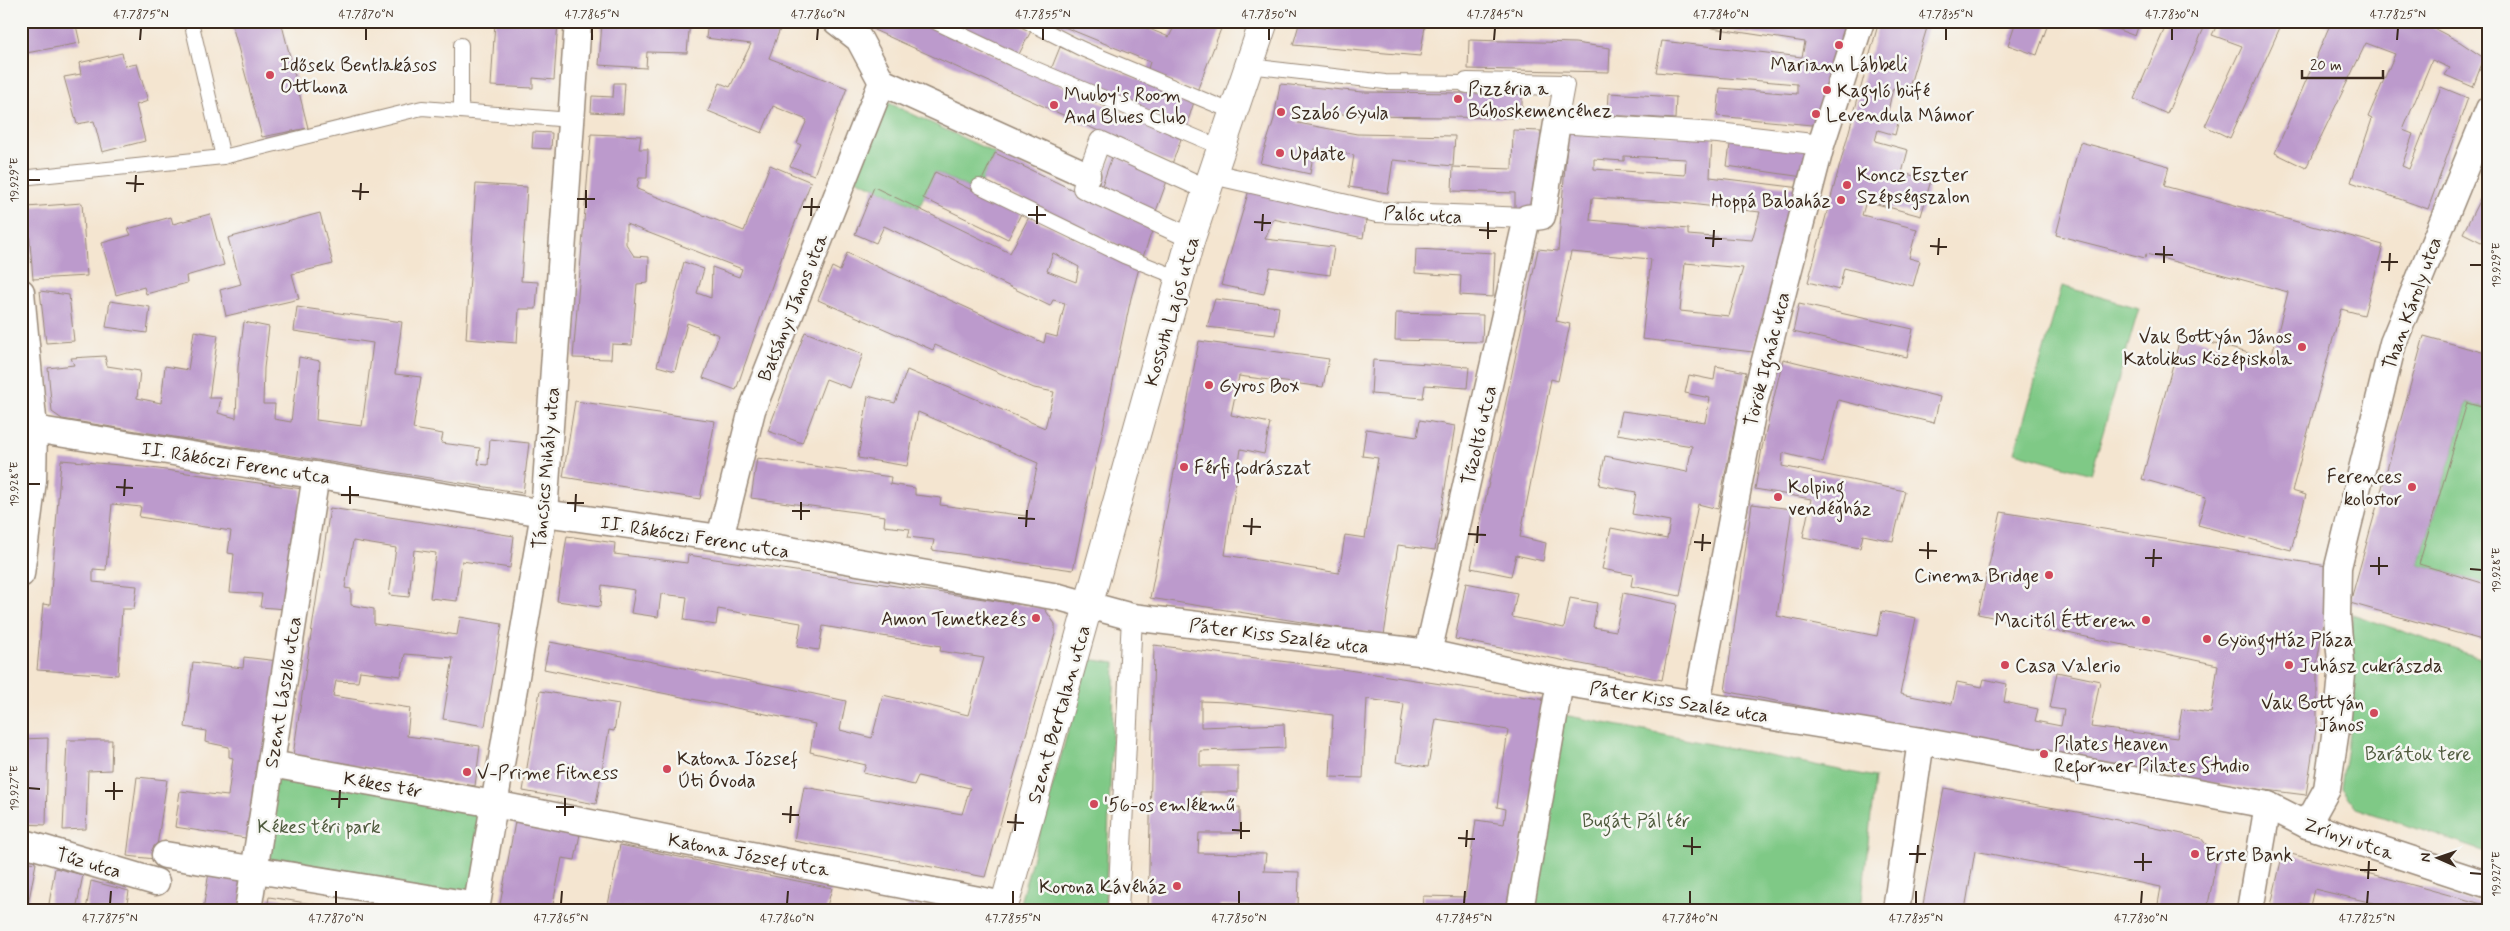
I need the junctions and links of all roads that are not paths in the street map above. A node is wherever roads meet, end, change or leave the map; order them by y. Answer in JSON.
{"nodes":[{"id":1,"x":191,"y":21,"type":"edge"},
{"id":2,"x":578,"y":21,"type":"edge"},
{"id":3,"x":836,"y":21,"type":"edge"},
{"id":4,"x":933,"y":21,"type":"edge"},
{"id":5,"x":1026,"y":21,"type":"edge"},
{"id":6,"x":1264,"y":21,"type":"edge"},
{"id":7,"x":1861,"y":21,"type":"edge"},
{"id":8,"x":461,"y":45,"type":"dead end"},
{"id":9,"x":1249,"y":66,"type":"junction"},
{"id":10,"x":882,"y":82,"type":"junction"},
{"id":11,"x":1467,"y":83,"type":"joint"},
{"id":12,"x":461,"y":110,"type":"junction"},
{"id":13,"x":2489,"y":110,"type":"edge"},
{"id":14,"x":1233,"y":112,"type":"junction"},
{"id":15,"x":571,"y":120,"type":"junction"},
{"id":16,"x":1557,"y":123,"type":"junction"},
{"id":17,"x":1821,"y":145,"type":"junction"},
{"id":18,"x":1222,"y":148,"type":"junction"},
{"id":19,"x":223,"y":157,"type":"junction"},
{"id":20,"x":1087,"y":175,"type":"junction"},
{"id":21,"x":21,"y":178,"type":"edge"},
{"id":22,"x":1210,"y":182,"type":"junction"},
{"id":23,"x":979,"y":186,"type":"dead end"},
{"id":24,"x":1527,"y":218,"type":"junction"},
{"id":25,"x":1190,"y":238,"type":"junction"},
{"id":26,"x":1179,"y":278,"type":"junction"},
{"id":27,"x":21,"y":292,"type":"edge"},
{"id":28,"x":34,"y":429,"type":"junction"},
{"id":29,"x":316,"y":475,"type":"junction"},
{"id":30,"x":27,"y":480,"type":"edge"},
{"id":31,"x":544,"y":513,"type":"junction"},
{"id":32,"x":720,"y":538,"type":"junction"},
{"id":33,"x":21,"y":574,"type":"edge"},
{"id":34,"x":1089,"y":604,"type":"junction"},
{"id":35,"x":1132,"y":617,"type":"junction"},
{"id":36,"x":1428,"y":653,"type":"junction"},
{"id":37,"x":1560,"y":682,"type":"junction"},
{"id":38,"x":1697,"y":703,"type":"junction"},
{"id":39,"x":1920,"y":741,"type":"junction"},
{"id":40,"x":271,"y":764,"type":"junction"},
{"id":41,"x":494,"y":804,"type":"junction"},
{"id":42,"x":2268,"y":805,"type":"junction"},
{"id":43,"x":2307,"y":825,"type":"junction"},
{"id":44,"x":21,"y":842,"type":"edge"},
{"id":45,"x":165,"y":855,"type":"dead end"},
{"id":46,"x":255,"y":870,"type":"junction"},
{"id":47,"x":156,"y":882,"type":"dead end"},
{"id":48,"x":2489,"y":885,"type":"edge"},
{"id":49,"x":1003,"y":907,"type":"edge"},
{"id":50,"x":476,"y":908,"type":"edge"},
{"id":51,"x":248,"y":910,"type":"edge"},
{"id":52,"x":1118,"y":910,"type":"edge"},
{"id":53,"x":1520,"y":910,"type":"edge"},
{"id":54,"x":1896,"y":910,"type":"edge"},
{"id":55,"x":2250,"y":910,"type":"edge"}],
"edges":[{"from":1,"to":19,"type":"lane"},
{"from":2,"to":15,"type":"street","name":"Táncsics Mihály utca"},
{"from":3,"to":10,"type":"street"},
{"from":4,"to":18,"type":"lane"},
{"from":5,"to":14,"type":"lane"},
{"from":6,"to":9,"type":"main road","name":"Kossuth Lajos utca"},
{"from":7,"to":17,"type":"street","name":"Török Ignác utca"},
{"from":8,"to":12,"type":"lane"},
{"from":9,"to":11,"type":"lane"},
{"from":9,"to":14,"type":"main road","name":"Kossuth Lajos utca"},
{"from":10,"to":20,"type":"street"},
{"from":10,"to":32,"type":"street","name":"Batsányi János utca"},
{"from":11,"to":16,"type":"street"},
{"from":12,"to":15,"type":"lane"},
{"from":12,"to":19,"type":"lane"},
{"from":13,"to":43,"type":"street","name":"Than Károly utca"},
{"from":14,"to":18,"type":"main road","name":"Kossuth Lajos utca"},
{"from":15,"to":31,"type":"street","name":"Táncsics Mihály utca"},
{"from":16,"to":17,"type":"street"},
{"from":16,"to":24,"type":"street"},
{"from":17,"to":38,"type":"street","name":"Török Ignác utca"},
{"from":18,"to":22,"type":"main road","name":"Kossuth Lajos utca"},
{"from":19,"to":21,"type":"lane"},
{"from":20,"to":22,"type":"street","name":"Palóc utca"},
{"from":20,"to":25,"type":"street"},
{"from":22,"to":24,"type":"street","name":"Palóc utca"},
{"from":22,"to":25,"type":"main road","name":"Kossuth Lajos utca"},
{"from":23,"to":26,"type":"lane"},
{"from":24,"to":36,"type":"street","name":"Tűzoltó utca"},
{"from":25,"to":26,"type":"main road","name":"Kossuth Lajos utca"},
{"from":26,"to":34,"type":"main road","name":"Kossuth Lajos utca"},
{"from":27,"to":28,"type":"street"},
{"from":28,"to":29,"type":"street","name":"II. Rákóczi Ferenc utca"},
{"from":28,"to":30,"type":"street"},
{"from":29,"to":31,"type":"street","name":"II. Rákóczi Ferenc utca"},
{"from":29,"to":40,"type":"street","name":"Szent László utca"},
{"from":30,"to":33,"type":"street"},
{"from":31,"to":32,"type":"street","name":"II. Rákóczi Ferenc utca"},
{"from":31,"to":41,"type":"street","name":"Táncsics Mihály utca"},
{"from":32,"to":34,"type":"street","name":"II. Rákóczi Ferenc utca"},
{"from":34,"to":35,"type":"street","name":"Páter Kiss Szaléz utca"},
{"from":34,"to":49,"type":"main road","name":"Szent Bertalan utca"},
{"from":35,"to":36,"type":"street","name":"Páter Kiss Szaléz utca"},
{"from":35,"to":52,"type":"street"},
{"from":36,"to":37,"type":"street","name":"Páter Kiss Szaléz utca"},
{"from":37,"to":38,"type":"street","name":"Páter Kiss Szaléz utca"},
{"from":37,"to":53,"type":"street"},
{"from":38,"to":39,"type":"street","name":"Páter Kiss Szaléz utca"},
{"from":39,"to":42,"type":"street","name":"Páter Kiss Szaléz utca"},
{"from":39,"to":54,"type":"street"},
{"from":40,"to":41,"type":"street","name":"Kékes tér"},
{"from":40,"to":46,"type":"street","name":"Szent László utca"},
{"from":41,"to":49,"type":"street","name":"Katona József utca"},
{"from":41,"to":50,"type":"street","name":"Táncsics Mihály utca"},
{"from":42,"to":43,"type":"street","name":"Zrínyi utca"},
{"from":42,"to":55,"type":"street"},
{"from":43,"to":48,"type":"street","name":"Zrínyi utca"},
{"from":44,"to":47,"type":"street","name":"Tűz utca"},
{"from":45,"to":46,"type":"street"},
{"from":46,"to":50,"type":"street"},
{"from":46,"to":51,"type":"street","name":"Szent László utca"}]}
